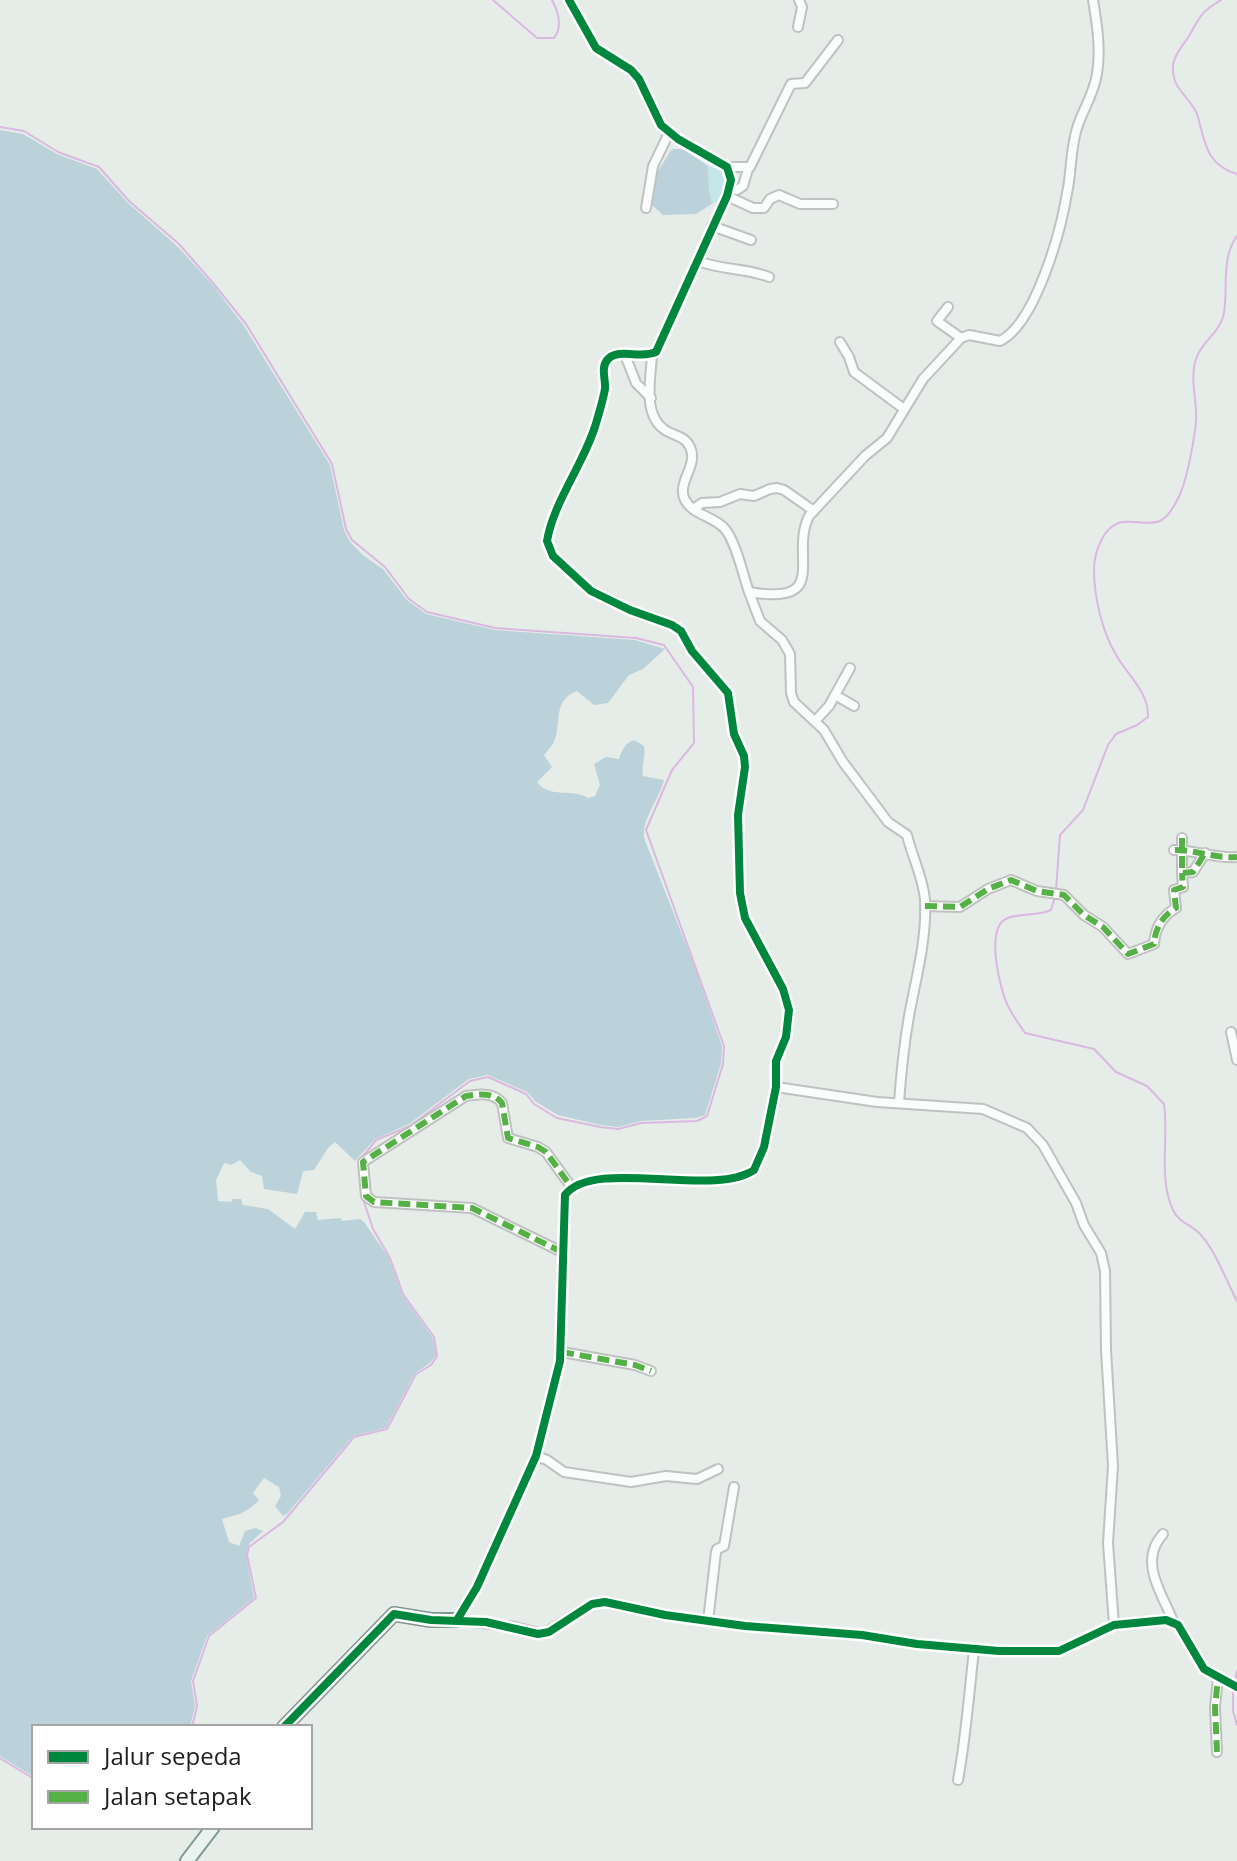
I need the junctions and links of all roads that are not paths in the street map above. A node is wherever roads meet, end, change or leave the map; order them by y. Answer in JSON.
{"nodes":[{"id":1,"x":569,"y":0,"type":"edge"},
{"id":2,"x":799,"y":0,"type":"edge"},
{"id":3,"x":1093,"y":0,"type":"edge"},
{"id":4,"x":798,"y":27,"type":"dead end"},
{"id":5,"x":838,"y":40,"type":"dead end"},
{"id":6,"x":669,"y":133,"type":"junction"},
{"id":7,"x":727,"y":167,"type":"junction"},
{"id":8,"x":748,"y":169,"type":"junction"},
{"id":9,"x":728,"y":192,"type":"junction"},
{"id":10,"x":833,"y":204,"type":"dead end"},
{"id":11,"x":646,"y":208,"type":"dead end"},
{"id":12,"x":712,"y":226,"type":"junction"},
{"id":13,"x":751,"y":240,"type":"dead end"},
{"id":14,"x":698,"y":261,"type":"junction"},
{"id":15,"x":769,"y":277,"type":"dead end"},
{"id":16,"x":948,"y":307,"type":"dead end"},
{"id":17,"x":961,"y":338,"type":"junction"},
{"id":18,"x":840,"y":342,"type":"dead end"},
{"id":19,"x":652,"y":354,"type":"junction"},
{"id":20,"x":625,"y":355,"type":"junction"},
{"id":21,"x":651,"y":398,"type":"junction"},
{"id":22,"x":904,"y":409,"type":"junction"},
{"id":23,"x":693,"y":509,"type":"junction"},
{"id":24,"x":814,"y":511,"type":"junction"},
{"id":25,"x":749,"y":592,"type":"junction"},
{"id":26,"x":850,"y":668,"type":"dead end"},
{"id":27,"x":835,"y":695,"type":"junction"},
{"id":28,"x":854,"y":706,"type":"dead end"},
{"id":29,"x":816,"y":720,"type":"junction"},
{"id":30,"x":1182,"y":838,"type":"dead end"},
{"id":31,"x":1178,"y":850,"type":"junction"},
{"id":32,"x":1205,"y":853,"type":"junction"},
{"id":33,"x":1237,"y":857,"type":"edge"},
{"id":34,"x":1182,"y":873,"type":"junction"},
{"id":35,"x":925,"y":906,"type":"junction"},
{"id":36,"x":1231,"y":1032,"type":"dead end"},
{"id":37,"x":1237,"y":1060,"type":"edge"},
{"id":38,"x":776,"y":1087,"type":"junction"},
{"id":39,"x":899,"y":1103,"type":"junction"},
{"id":40,"x":572,"y":1188,"type":"junction"},
{"id":41,"x":562,"y":1252,"type":"junction"},
{"id":42,"x":562,"y":1352,"type":"junction"},
{"id":43,"x":651,"y":1371,"type":"dead end"},
{"id":44,"x":536,"y":1456,"type":"junction"},
{"id":45,"x":718,"y":1469,"type":"dead end"},
{"id":46,"x":734,"y":1487,"type":"dead end"},
{"id":47,"x":1163,"y":1534,"type":"dead end"},
{"id":48,"x":457,"y":1620,"type":"junction"},
{"id":49,"x":708,"y":1621,"type":"junction"},
{"id":50,"x":1173,"y":1621,"type":"junction"},
{"id":51,"x":1114,"y":1625,"type":"junction"},
{"id":52,"x":974,"y":1650,"type":"junction"},
{"id":53,"x":1220,"y":1679,"type":"junction"},
{"id":54,"x":1237,"y":1687,"type":"edge"},
{"id":55,"x":286,"y":1725,"type":"edge"},
{"id":56,"x":1217,"y":1752,"type":"dead end"},
{"id":57,"x":958,"y":1780,"type":"dead end"},
{"id":58,"x":211,"y":1829,"type":"edge"},
{"id":59,"x":187,"y":1861,"type":"edge"}],
"edges":[{"from":1,"to":6,"type":"street"},
{"from":2,"to":4,"type":"street"},
{"from":3,"to":17,"type":"street"},
{"from":5,"to":8,"type":"street"},
{"from":6,"to":7,"type":"street"},
{"from":6,"to":11,"type":"street"},
{"from":7,"to":8,"type":"street"},
{"from":7,"to":9,"type":"street"},
{"from":8,"to":9,"type":"street"},
{"from":9,"to":10,"type":"street"},
{"from":9,"to":12,"type":"street"},
{"from":12,"to":13,"type":"street"},
{"from":12,"to":14,"type":"street"},
{"from":14,"to":15,"type":"street"},
{"from":14,"to":19,"type":"street"},
{"from":16,"to":17,"type":"street"},
{"from":17,"to":22,"type":"street"},
{"from":18,"to":22,"type":"street"},
{"from":19,"to":20,"type":"street"},
{"from":19,"to":21,"type":"street"},
{"from":20,"to":21,"type":"street"},
{"from":20,"to":38,"type":"street"},
{"from":21,"to":23,"type":"street"},
{"from":22,"to":24,"type":"street"},
{"from":23,"to":24,"type":"street"},
{"from":23,"to":25,"type":"street"},
{"from":24,"to":25,"type":"street"},
{"from":25,"to":29,"type":"street"},
{"from":26,"to":27,"type":"street"},
{"from":27,"to":28,"type":"street"},
{"from":27,"to":29,"type":"street"},
{"from":29,"to":35,"type":"street"},
{"from":30,"to":31,"type":"street"},
{"from":31,"to":32,"type":"street"},
{"from":31,"to":34,"type":"street"},
{"from":32,"to":33,"type":"street"},
{"from":32,"to":34,"type":"street"},
{"from":34,"to":35,"type":"street"},
{"from":35,"to":39,"type":"street"},
{"from":36,"to":37,"type":"street"},
{"from":38,"to":39,"type":"street"},
{"from":38,"to":40,"type":"street"},
{"from":39,"to":51,"type":"street"},
{"from":40,"to":41,"type":"street"},
{"from":40,"to":41,"type":"street"},
{"from":41,"to":42,"type":"street"},
{"from":42,"to":43,"type":"street"},
{"from":42,"to":44,"type":"street"},
{"from":44,"to":45,"type":"street"},
{"from":44,"to":48,"type":"street"},
{"from":46,"to":49,"type":"street"},
{"from":47,"to":50,"type":"street"},
{"from":48,"to":49,"type":"street"},
{"from":48,"to":55,"type":"street"},
{"from":49,"to":52,"type":"street"},
{"from":50,"to":51,"type":"street"},
{"from":50,"to":53,"type":"street"},
{"from":51,"to":52,"type":"street"},
{"from":52,"to":57,"type":"street"},
{"from":53,"to":54,"type":"street"},
{"from":53,"to":56,"type":"street"},
{"from":58,"to":59,"type":"street"}]}
